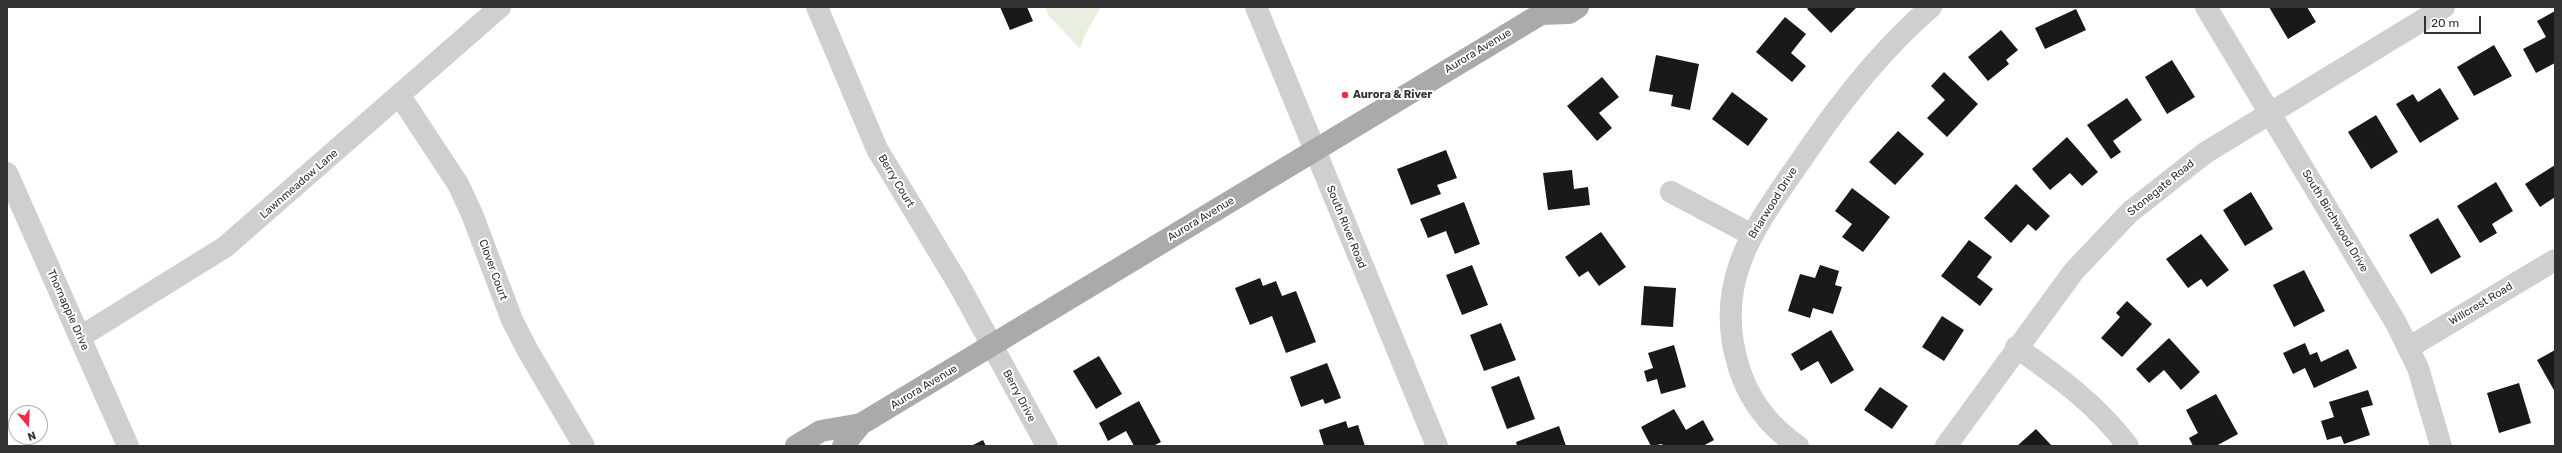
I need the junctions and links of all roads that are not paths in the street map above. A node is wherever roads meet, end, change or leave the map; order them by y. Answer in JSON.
{"nodes":[{"id":1,"x":500,"y":7,"type":"edge"},
{"id":2,"x":817,"y":7,"type":"edge"},
{"id":3,"x":1256,"y":7,"type":"edge"},
{"id":4,"x":1578,"y":7,"type":"edge"},
{"id":5,"x":1931,"y":7,"type":"edge"},
{"id":6,"x":2206,"y":7,"type":"edge"},
{"id":7,"x":2444,"y":7,"type":"edge"},
{"id":8,"x":1542,"y":10,"type":"edge"},
{"id":9,"x":400,"y":96,"type":"junction"},
{"id":10,"x":2270,"y":113,"type":"junction"},
{"id":11,"x":1315,"y":150,"type":"junction"},
{"id":12,"x":7,"y":173,"type":"edge"},
{"id":13,"x":1671,"y":192,"type":"dead end"},
{"id":14,"x":1752,"y":235,"type":"junction"},
{"id":15,"x":2555,"y":260,"type":"edge"},
{"id":16,"x":80,"y":337,"type":"junction"},
{"id":17,"x":992,"y":346,"type":"junction"},
{"id":18,"x":2016,"y":348,"type":"junction"},
{"id":19,"x":2408,"y":348,"type":"junction"},
{"id":20,"x":861,"y":424,"type":"junction"},
{"id":21,"x":128,"y":446,"type":"edge"},
{"id":22,"x":584,"y":446,"type":"edge"},
{"id":23,"x":796,"y":446,"type":"edge"},
{"id":24,"x":843,"y":446,"type":"edge"},
{"id":25,"x":1047,"y":446,"type":"edge"},
{"id":26,"x":1437,"y":446,"type":"edge"},
{"id":27,"x":1798,"y":446,"type":"edge"},
{"id":28,"x":1946,"y":446,"type":"edge"},
{"id":29,"x":2128,"y":446,"type":"edge"},
{"id":30,"x":2441,"y":446,"type":"edge"}],
"edges":[{"from":1,"to":9,"type":"street","name":"Lawnmeadow Lane"},
{"from":2,"to":17,"type":"street","name":"Berry Court"},
{"from":3,"to":11,"type":"street","name":"South River Road"},
{"from":4,"to":8,"type":"main road","name":"Aurora Avenue"},
{"from":5,"to":14,"type":"street","name":"Briarwood Drive"},
{"from":6,"to":10,"type":"street","name":"South Birchwood Drive"},
{"from":7,"to":10,"type":"street","name":"Stonegate Road"},
{"from":8,"to":11,"type":"main road","name":"Aurora Avenue"},
{"from":9,"to":16,"type":"street","name":"Lawnmeadow Lane"},
{"from":9,"to":22,"type":"street","name":"Clover Court"},
{"from":10,"to":18,"type":"street","name":"Stonegate Road"},
{"from":10,"to":19,"type":"street","name":"South Birchwood Drive"},
{"from":11,"to":17,"type":"main road","name":"Aurora Avenue"},
{"from":11,"to":26,"type":"street","name":"South River Road"},
{"from":12,"to":16,"type":"street","name":"Thornapple Drive"},
{"from":13,"to":14,"type":"street"},
{"from":14,"to":27,"type":"street","name":"Briarwood Drive"},
{"from":15,"to":19,"type":"street","name":"Willcrest Road"},
{"from":16,"to":21,"type":"street","name":"Thornapple Drive"},
{"from":17,"to":20,"type":"main road","name":"Aurora Avenue"},
{"from":17,"to":25,"type":"street","name":"Berry Drive"},
{"from":18,"to":28,"type":"street","name":"Stonegate Road"},
{"from":18,"to":29,"type":"street"},
{"from":19,"to":30,"type":"street","name":"South Birchwood Drive"},
{"from":20,"to":23,"type":"main road","name":"Aurora Avenue"},
{"from":20,"to":24,"type":"main road","name":"Aurora Avenue"}]}
